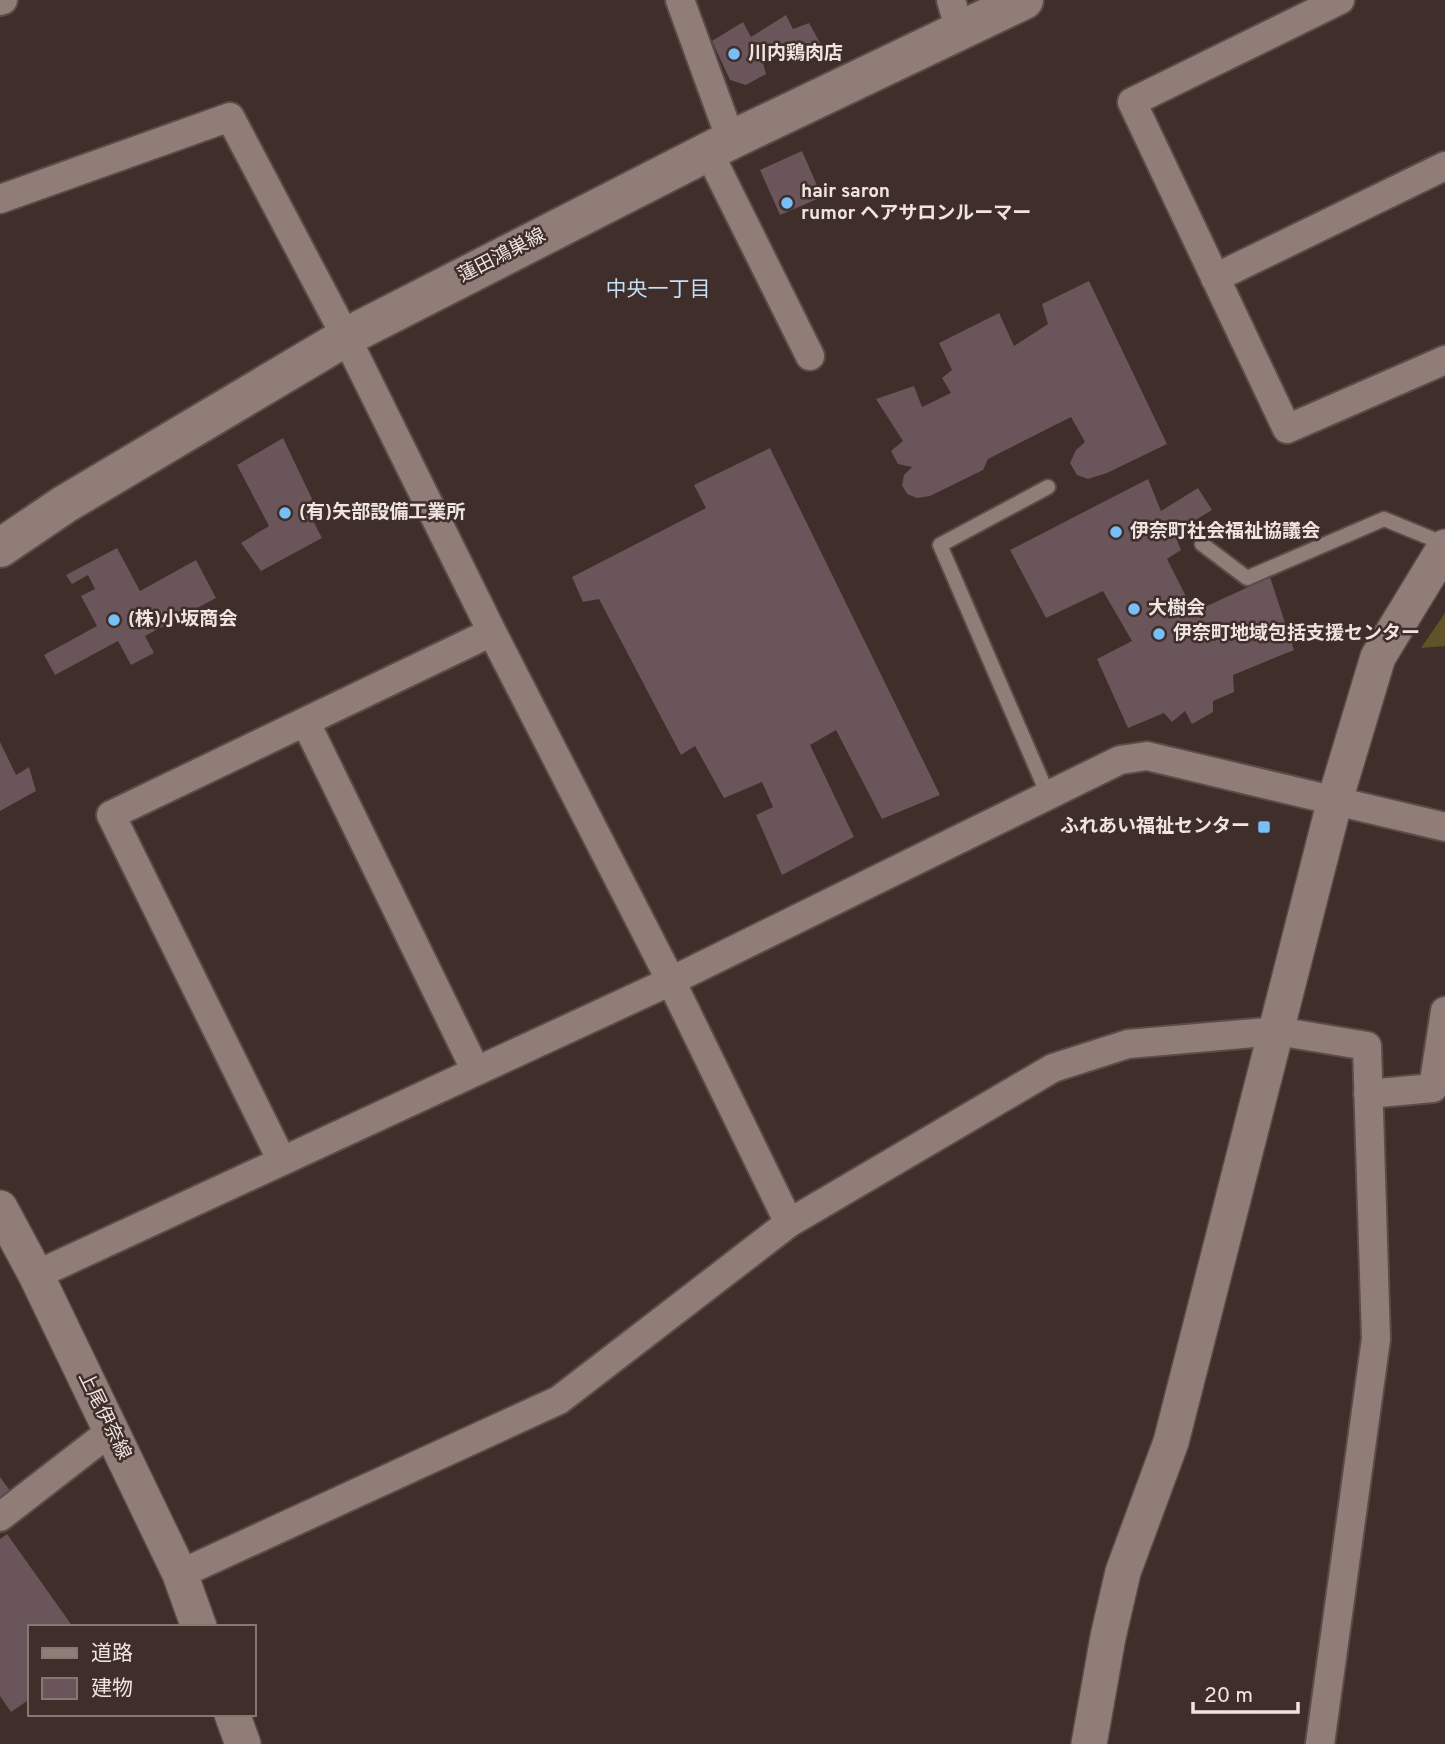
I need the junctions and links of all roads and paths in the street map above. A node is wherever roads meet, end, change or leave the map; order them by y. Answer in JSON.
{"nodes":[{"id":1,"x":680,"y":0,"type":"edge"},
{"id":2,"x":1024,"y":0,"type":"edge"},
{"id":3,"x":1340,"y":0,"type":"edge"},
{"id":4,"x":955,"y":16,"type":"edge"},
{"id":5,"x":720,"y":145,"type":"junction"},
{"id":6,"x":1445,"y":166,"type":"edge"},
{"id":7,"x":0,"y":199,"type":"edge"},
{"id":8,"x":1215,"y":278,"type":"junction"},
{"id":9,"x":346,"y":337,"type":"junction"},
{"id":10,"x":810,"y":356,"type":"dead end"},
{"id":11,"x":1445,"y":360,"type":"edge"},
{"id":12,"x":1048,"y":487,"type":"dead end"},
{"id":13,"x":1202,"y":544,"type":"dead end"},
{"id":14,"x":1445,"y":546,"type":"edge"},
{"id":15,"x":0,"y":548,"type":"edge"},
{"id":16,"x":492,"y":632,"type":"junction"},
{"id":17,"x":306,"y":723,"type":"junction"},
{"id":18,"x":1048,"y":795,"type":"junction"},
{"id":19,"x":1335,"y":800,"type":"junction"},
{"id":20,"x":1445,"y":827,"type":"edge"},
{"id":21,"x":671,"y":981,"type":"junction"},
{"id":22,"x":1445,"y":1011,"type":"edge"},
{"id":23,"x":1277,"y":1031,"type":"junction"},
{"id":24,"x":476,"y":1071,"type":"junction"},
{"id":25,"x":1368,"y":1094,"type":"junction"},
{"id":26,"x":282,"y":1161,"type":"junction"},
{"id":27,"x":0,"y":1208,"type":"edge"},
{"id":28,"x":789,"y":1223,"type":"junction"},
{"id":29,"x":36,"y":1275,"type":"junction"},
{"id":30,"x":111,"y":1431,"type":"junction"},
{"id":31,"x":0,"y":1517,"type":"edge"},
{"id":32,"x":180,"y":1574,"type":"junction"},
{"id":33,"x":198,"y":1625,"type":"edge"},
{"id":34,"x":233,"y":1716,"type":"edge"},
{"id":35,"x":243,"y":1744,"type":"edge"},
{"id":36,"x":1089,"y":1744,"type":"edge"},
{"id":37,"x":1320,"y":1744,"type":"edge"}],
"edges":[{"from":1,"to":5,"type":"street"},
{"from":2,"to":4,"type":"main road","name":"蓮田鴻巣線"},
{"from":3,"to":8,"type":"street"},
{"from":4,"to":5,"type":"main road","name":"蓮田鴻巣線"},
{"from":5,"to":9,"type":"main road","name":"蓮田鴻巣線"},
{"from":5,"to":10,"type":"street"},
{"from":6,"to":8,"type":"street"},
{"from":7,"to":9,"type":"street"},
{"from":8,"to":11,"type":"street"},
{"from":9,"to":15,"type":"main road","name":"蓮田鴻巣線"},
{"from":9,"to":16,"type":"street"},
{"from":12,"to":18,"type":"lane"},
{"from":13,"to":14,"type":"lane"},
{"from":14,"to":19,"type":"street"},
{"from":16,"to":17,"type":"street"},
{"from":16,"to":21,"type":"street"},
{"from":17,"to":24,"type":"street"},
{"from":17,"to":26,"type":"street"},
{"from":18,"to":19,"type":"street"},
{"from":18,"to":21,"type":"street"},
{"from":19,"to":20,"type":"street"},
{"from":19,"to":23,"type":"street"},
{"from":21,"to":24,"type":"street"},
{"from":21,"to":28,"type":"street"},
{"from":22,"to":25,"type":"street"},
{"from":23,"to":25,"type":"street"},
{"from":23,"to":28,"type":"street"},
{"from":23,"to":36,"type":"street"},
{"from":24,"to":26,"type":"street"},
{"from":25,"to":37,"type":"street"},
{"from":26,"to":29,"type":"street"},
{"from":27,"to":29,"type":"street","name":"上尾伊奈線"},
{"from":28,"to":32,"type":"street"},
{"from":29,"to":30,"type":"street","name":"上尾伊奈線"},
{"from":30,"to":31,"type":"street"},
{"from":30,"to":32,"type":"street","name":"上尾伊奈線"},
{"from":32,"to":33,"type":"street","name":"上尾伊奈線"},
{"from":34,"to":35,"type":"street"}]}
